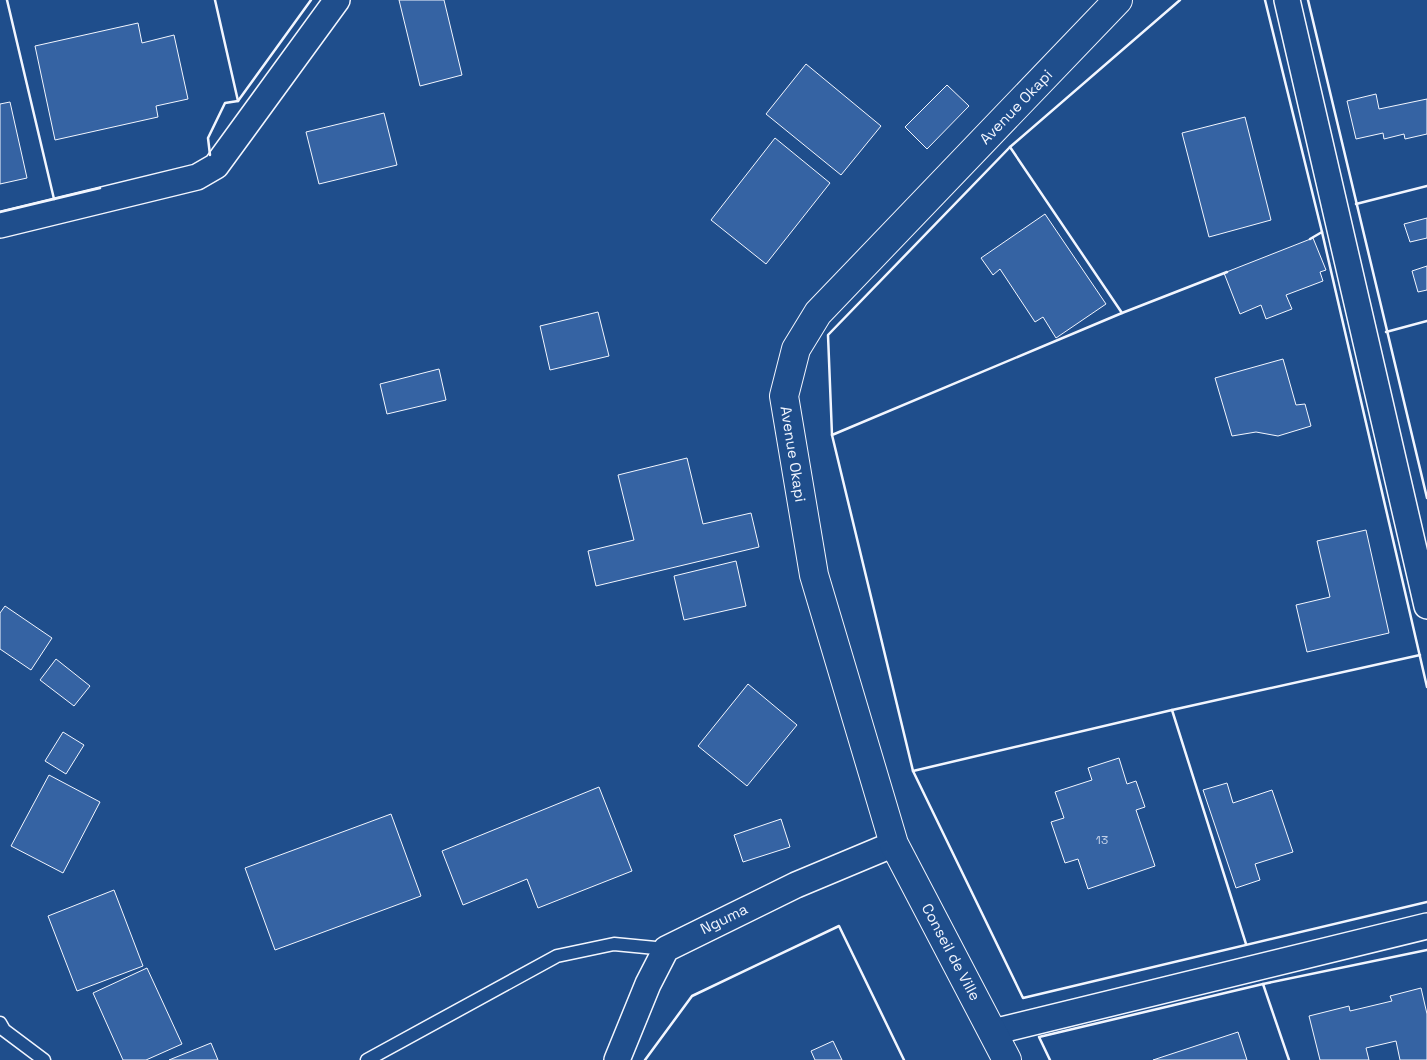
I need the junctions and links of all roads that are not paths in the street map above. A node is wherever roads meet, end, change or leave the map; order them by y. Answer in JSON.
{"nodes":[{"id":1,"x":337,"y":0,"type":"edge"},
{"id":2,"x":1118,"y":0,"type":"edge"},
{"id":3,"x":1287,"y":0,"type":"edge"},
{"id":4,"x":0,"y":225,"type":"edge"},
{"id":5,"x":1427,"y":606,"type":"edge"},
{"id":6,"x":894,"y":844,"type":"junction"},
{"id":7,"x":1427,"y":926,"type":"edge"},
{"id":8,"x":666,"y":949,"type":"junction"},
{"id":9,"x":0,"y":1022,"type":"edge"},
{"id":10,"x":993,"y":1032,"type":"junction"},
{"id":11,"x":44,"y":1060,"type":"edge"},
{"id":12,"x":367,"y":1060,"type":"edge"},
{"id":13,"x":617,"y":1060,"type":"edge"},
{"id":14,"x":1008,"y":1060,"type":"edge"}],
"edges":[{"from":1,"to":4,"type":"street"},
{"from":2,"to":6,"type":"street","name":"Avenue Okapi"},
{"from":3,"to":5,"type":"street"},
{"from":6,"to":8,"type":"street","name":"Nguma"},
{"from":6,"to":10,"type":"street","name":"Conseil de Ville"},
{"from":7,"to":10,"type":"street"},
{"from":8,"to":12,"type":"lane"},
{"from":8,"to":13,"type":"street"},
{"from":9,"to":11,"type":"lane"},
{"from":10,"to":14,"type":"street","name":"Conseil de Ville"}]}
